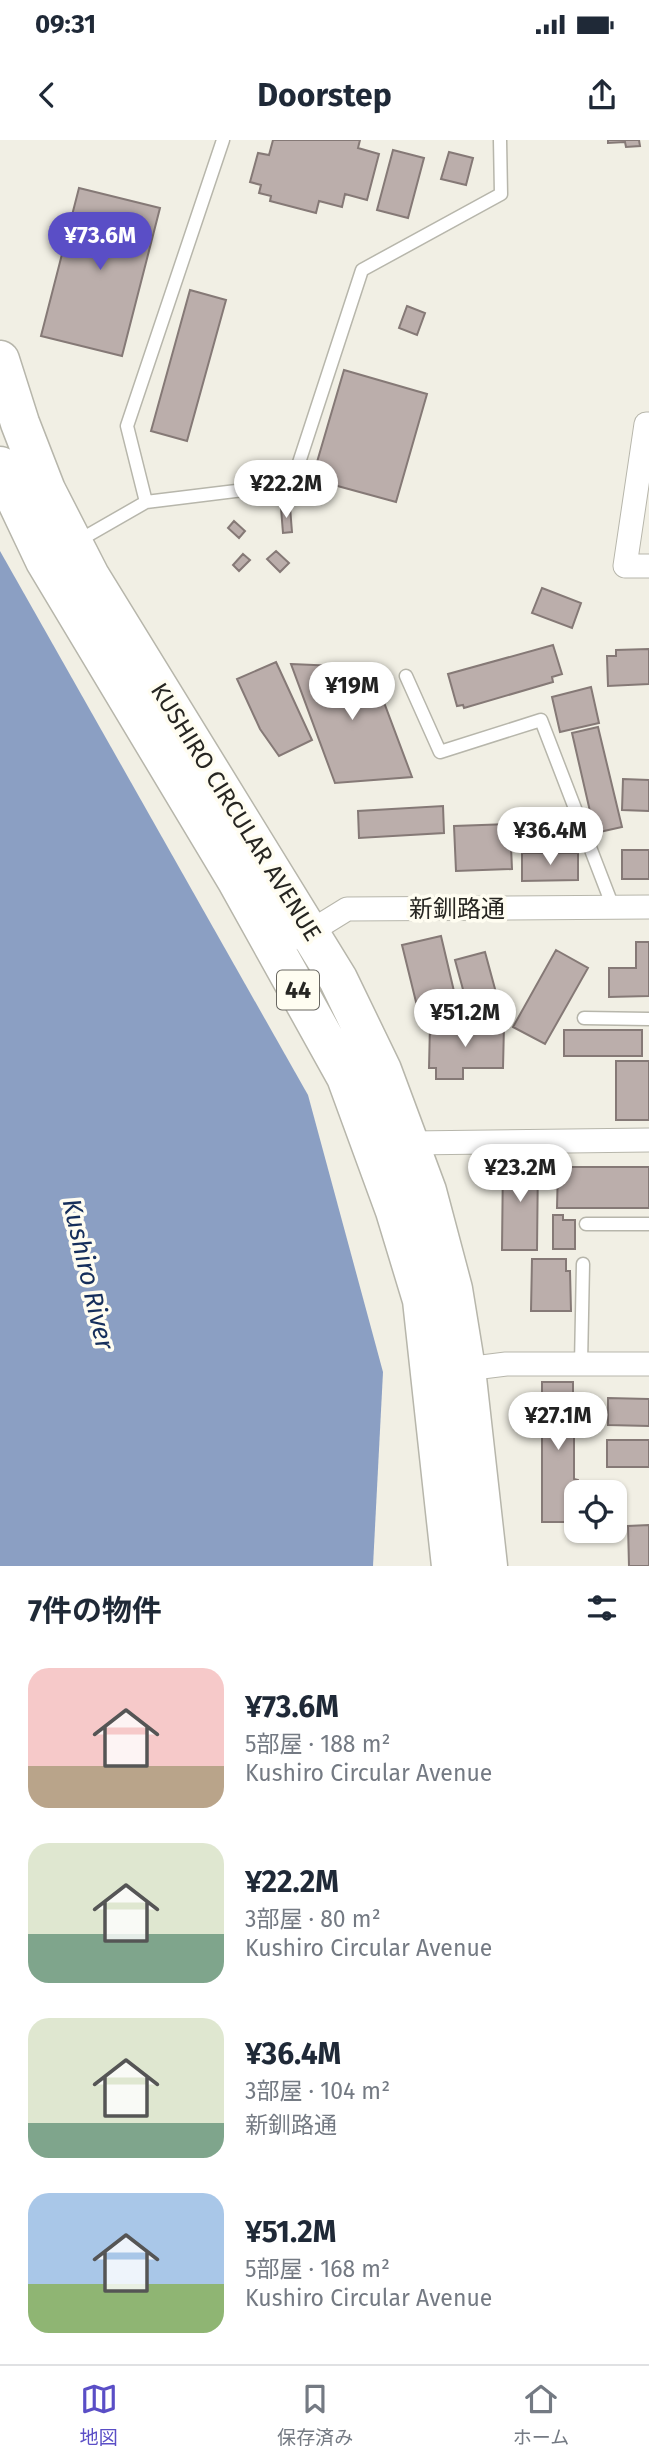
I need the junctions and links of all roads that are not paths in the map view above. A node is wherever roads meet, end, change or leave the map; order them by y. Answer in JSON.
{"nodes":[{"id":1,"x":223,"y":140,"type":"edge"},
{"id":2,"x":500,"y":140,"type":"edge"},
{"id":3,"x":0,"y":360,"type":"edge"},
{"id":4,"x":649,"y":424,"type":"edge"},
{"id":5,"x":0,"y":466,"type":"edge"},
{"id":6,"x":146,"y":502,"type":"junction"},
{"id":7,"x":59,"y":552,"type":"junction"},
{"id":8,"x":649,"y":565,"type":"edge"},
{"id":9,"x":406,"y":676,"type":"dead end"},
{"id":10,"x":649,"y":907,"type":"edge"},
{"id":11,"x":613,"y":908,"type":"junction"},
{"id":12,"x":309,"y":932,"type":"junction"},
{"id":13,"x":276,"y":951,"type":"junction"},
{"id":14,"x":584,"y":1018,"type":"dead end"},
{"id":15,"x":649,"y":1019,"type":"edge"},
{"id":16,"x":649,"y":1140,"type":"edge"},
{"id":17,"x":411,"y":1143,"type":"junction"},
{"id":18,"x":586,"y":1224,"type":"dead end"},
{"id":19,"x":649,"y":1224,"type":"edge"},
{"id":20,"x":583,"y":1264,"type":"dead end"},
{"id":21,"x":581,"y":1364,"type":"junction"},
{"id":22,"x":649,"y":1364,"type":"edge"},
{"id":23,"x":466,"y":1369,"type":"junction"},
{"id":24,"x":451,"y":1566,"type":"edge"},
{"id":25,"x":488,"y":1566,"type":"edge"}],
"edges":[{"from":1,"to":6,"type":"lane"},
{"from":2,"to":6,"type":"lane"},
{"from":3,"to":7,"type":"highway","name":"KUSHIRO CIRCULAR AVENUE","number":"44"},
{"from":4,"to":8,"type":"street"},
{"from":5,"to":7,"type":"highway","name":"KUSHIRO CIRCULAR AVENUE","number":"44"},
{"from":6,"to":7,"type":"lane"},
{"from":7,"to":12,"type":"highway","name":"KUSHIRO CIRCULAR AVENUE","number":"44"},
{"from":7,"to":13,"type":"highway","name":"KUSHIRO CIRCULAR AVENUE","number":"44"},
{"from":9,"to":11,"type":"lane"},
{"from":10,"to":11,"type":"street","name":"新釧路通"},
{"from":11,"to":12,"type":"street","name":"新釧路通"},
{"from":12,"to":13,"type":"street","name":"新釧路通"},
{"from":12,"to":17,"type":"highway","name":"KUSHIRO CIRCULAR AVENUE","number":"44"},
{"from":13,"to":24,"type":"highway","name":"KUSHIRO CIRCULAR AVENUE","number":"44"},
{"from":14,"to":15,"type":"lane"},
{"from":16,"to":17,"type":"street"},
{"from":17,"to":23,"type":"highway","name":"KUSHIRO CIRCULAR AVENUE","number":"44"},
{"from":18,"to":19,"type":"lane"},
{"from":20,"to":21,"type":"lane"},
{"from":21,"to":22,"type":"street"},
{"from":21,"to":23,"type":"street"},
{"from":23,"to":25,"type":"highway","name":"KUSHIRO CIRCULAR AVENUE","number":"44"}]}
